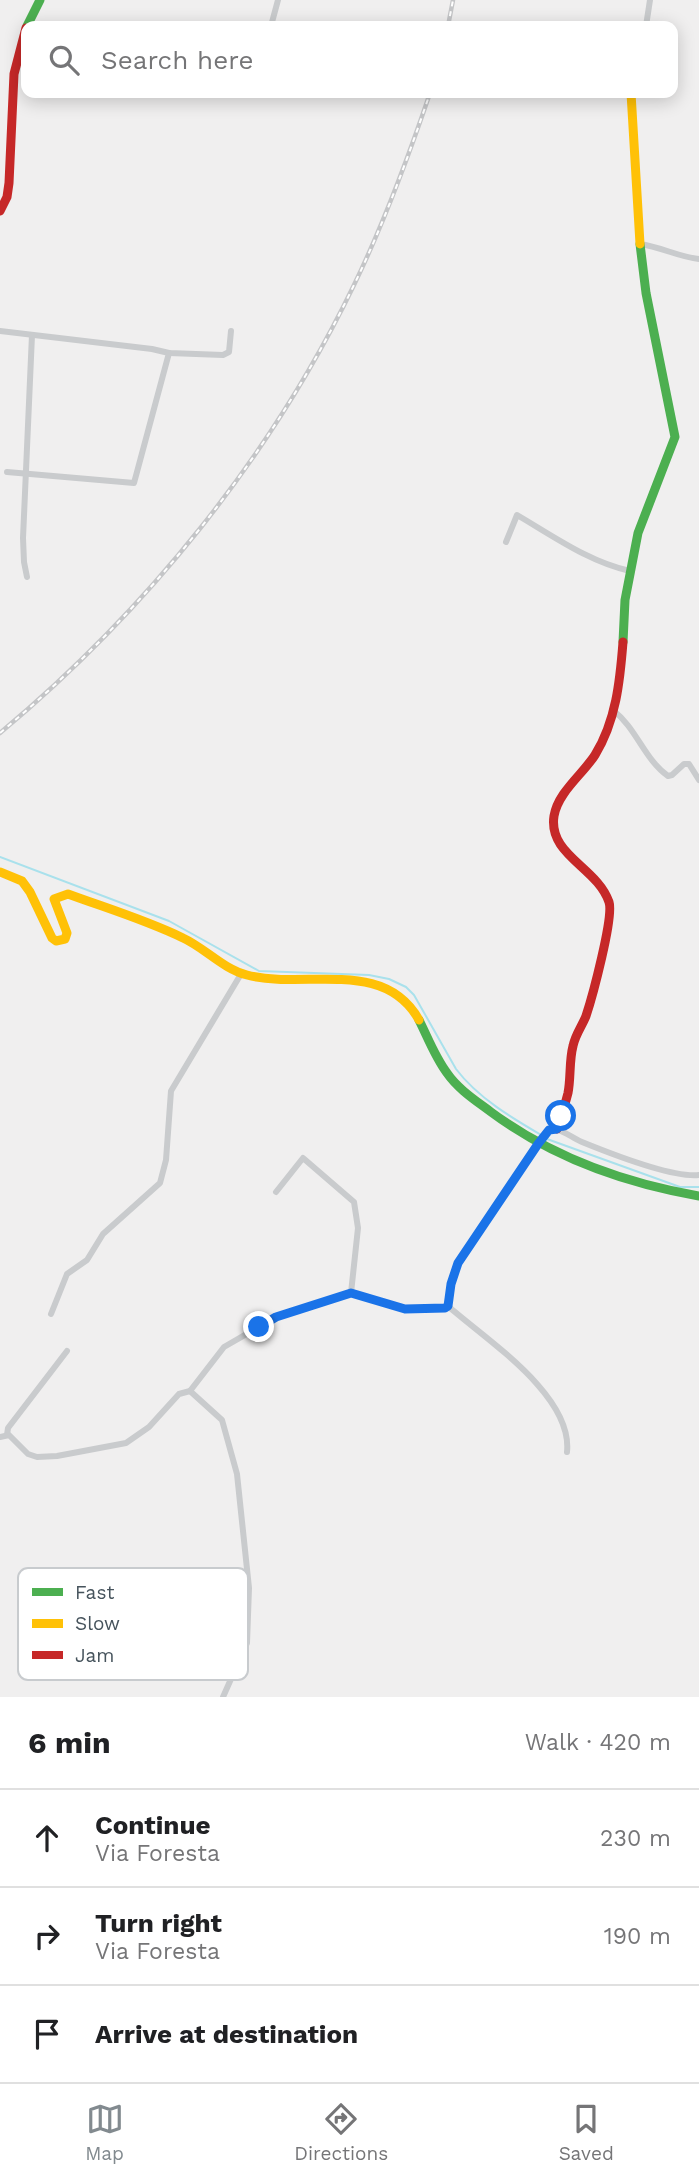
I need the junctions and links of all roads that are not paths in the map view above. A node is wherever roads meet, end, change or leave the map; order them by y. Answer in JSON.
{"nodes":[{"id":1,"x":40,"y":0,"type":"edge"},
{"id":2,"x":278,"y":0,"type":"edge"},
{"id":3,"x":650,"y":0,"type":"edge"},
{"id":4,"x":30,"y":21,"type":"edge"},
{"id":5,"x":272,"y":21,"type":"edge"},
{"id":6,"x":647,"y":21,"type":"edge"},
{"id":7,"x":21,"y":42,"type":"edge"},
{"id":8,"x":631,"y":98,"type":"edge"},
{"id":9,"x":0,"y":211,"type":"edge"},
{"id":10,"x":640,"y":244,"type":"junction"},
{"id":11,"x":699,"y":259,"type":"edge"},
{"id":12,"x":0,"y":331,"type":"edge"},
{"id":13,"x":231,"y":331,"type":"dead end"},
{"id":14,"x":32,"y":335,"type":"junction"},
{"id":15,"x":169,"y":353,"type":"junction"},
{"id":16,"x":7,"y":472,"type":"dead end"},
{"id":17,"x":26,"y":473,"type":"junction"},
{"id":18,"x":506,"y":542,"type":"dead end"},
{"id":19,"x":630,"y":571,"type":"junction"},
{"id":20,"x":27,"y":577,"type":"dead end"},
{"id":21,"x":614,"y":711,"type":"junction"},
{"id":22,"x":699,"y":780,"type":"edge"},
{"id":23,"x":0,"y":872,"type":"edge"},
{"id":24,"x":241,"y":974,"type":"junction"},
{"id":25,"x":553,"y":1129,"type":"junction"},
{"id":26,"x":539,"y":1142,"type":"junction"},
{"id":27,"x":699,"y":1175,"type":"edge"},
{"id":28,"x":276,"y":1192,"type":"dead end"},
{"id":29,"x":699,"y":1196,"type":"edge"},
{"id":30,"x":351,"y":1293,"type":"junction"},
{"id":31,"x":448,"y":1306,"type":"junction"},
{"id":32,"x":51,"y":1314,"type":"dead end"},
{"id":33,"x":67,"y":1351,"type":"dead end"},
{"id":34,"x":190,"y":1391,"type":"junction"},
{"id":35,"x":3,"y":1436,"type":"edge"},
{"id":36,"x":567,"y":1452,"type":"dead end"},
{"id":37,"x":247,"y":1568,"type":"edge"},
{"id":38,"x":248,"y":1578,"type":"edge"},
{"id":39,"x":248,"y":1608,"type":"edge"},
{"id":40,"x":231,"y":1680,"type":"edge"},
{"id":41,"x":223,"y":1697,"type":"edge"}],
"edges":[{"from":1,"to":4,"type":"street"},
{"from":2,"to":5,"type":"street"},
{"from":3,"to":6,"type":"street"},
{"from":7,"to":9,"type":"street"},
{"from":8,"to":10,"type":"street"},
{"from":10,"to":11,"type":"street"},
{"from":10,"to":19,"type":"street"},
{"from":12,"to":14,"type":"street"},
{"from":13,"to":15,"type":"street"},
{"from":14,"to":15,"type":"street"},
{"from":14,"to":17,"type":"street"},
{"from":15,"to":17,"type":"street"},
{"from":16,"to":17,"type":"street"},
{"from":17,"to":20,"type":"street"},
{"from":18,"to":19,"type":"street"},
{"from":19,"to":21,"type":"street"},
{"from":21,"to":22,"type":"street"},
{"from":21,"to":25,"type":"street"},
{"from":23,"to":24,"type":"street"},
{"from":24,"to":26,"type":"street"},
{"from":24,"to":32,"type":"street"},
{"from":25,"to":26,"type":"street"},
{"from":25,"to":27,"type":"street"},
{"from":26,"to":29,"type":"street"},
{"from":26,"to":31,"type":"street"},
{"from":28,"to":30,"type":"street"},
{"from":30,"to":31,"type":"street"},
{"from":30,"to":34,"type":"street"},
{"from":31,"to":36,"type":"street"},
{"from":33,"to":35,"type":"street"},
{"from":34,"to":35,"type":"street"},
{"from":34,"to":37,"type":"street"},
{"from":38,"to":39,"type":"street"},
{"from":40,"to":41,"type":"street"}]}
